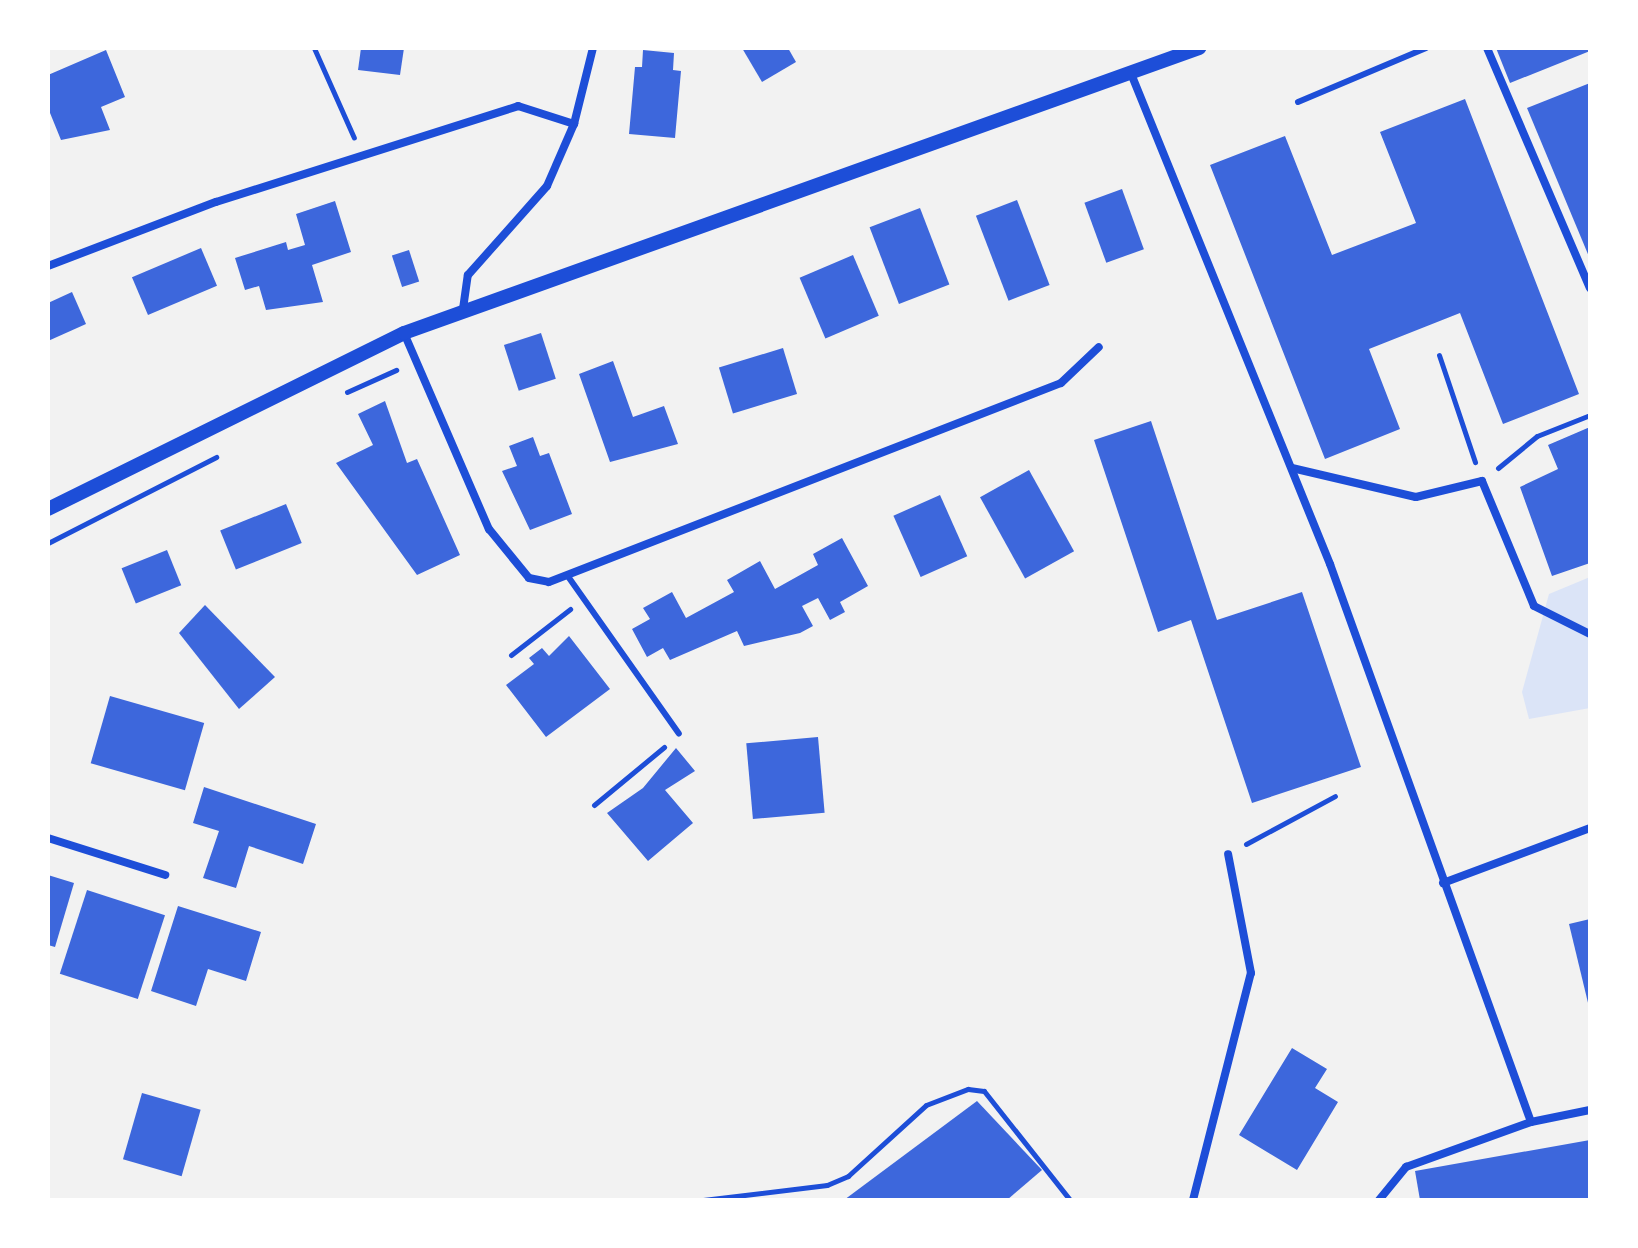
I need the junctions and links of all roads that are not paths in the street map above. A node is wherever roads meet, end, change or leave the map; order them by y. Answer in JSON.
{"nodes":[{"id":1,"x":593,"y":48,"type":"edge"},
{"id":2,"x":1199,"y":48,"type":"edge"},
{"id":3,"x":1426,"y":48,"type":"edge"},
{"id":4,"x":1487,"y":48,"type":"edge"},
{"id":5,"x":1132,"y":76,"type":"junction"},
{"id":6,"x":1298,"y":102,"type":"dead end"},
{"id":7,"x":574,"y":124,"type":"junction"},
{"id":8,"x":48,"y":266,"type":"edge"},
{"id":9,"x":1590,"y":288,"type":"edge"},
{"id":10,"x":463,"y":309,"type":"junction"},
{"id":11,"x":404,"y":333,"type":"junction"},
{"id":12,"x":1099,"y":347,"type":"dead end"},
{"id":13,"x":1292,"y":468,"type":"junction"},
{"id":14,"x":48,"y":509,"type":"edge"},
{"id":15,"x":567,"y":575,"type":"junction"},
{"id":16,"x":1590,"y":634,"type":"edge"},
{"id":17,"x":679,"y":734,"type":"road end"},
{"id":18,"x":1590,"y":828,"type":"edge"},
{"id":19,"x":48,"y":838,"type":"edge"},
{"id":20,"x":1228,"y":854,"type":"road end"},
{"id":21,"x":165,"y":875,"type":"dead end"},
{"id":22,"x":1443,"y":883,"type":"junction"},
{"id":23,"x":1590,"y":1110,"type":"edge"},
{"id":24,"x":1531,"y":1122,"type":"junction"},
{"id":25,"x":1193,"y":1200,"type":"edge"},
{"id":26,"x":1379,"y":1200,"type":"edge"}],
"edges":[{"from":1,"to":7,"type":"street"},
{"from":2,"to":5,"type":"street"},
{"from":3,"to":6,"type":"lane"},
{"from":4,"to":9,"type":"street"},
{"from":5,"to":10,"type":"street"},
{"from":5,"to":13,"type":"street"},
{"from":7,"to":8,"type":"street"},
{"from":7,"to":10,"type":"street"},
{"from":10,"to":11,"type":"street"},
{"from":11,"to":14,"type":"street"},
{"from":11,"to":15,"type":"street"},
{"from":12,"to":15,"type":"street"},
{"from":13,"to":16,"type":"street"},
{"from":13,"to":22,"type":"street"},
{"from":15,"to":17,"type":"lane"},
{"from":18,"to":22,"type":"street"},
{"from":19,"to":21,"type":"street"},
{"from":20,"to":25,"type":"street"},
{"from":22,"to":24,"type":"street"},
{"from":23,"to":24,"type":"street"},
{"from":24,"to":26,"type":"street"}]}
